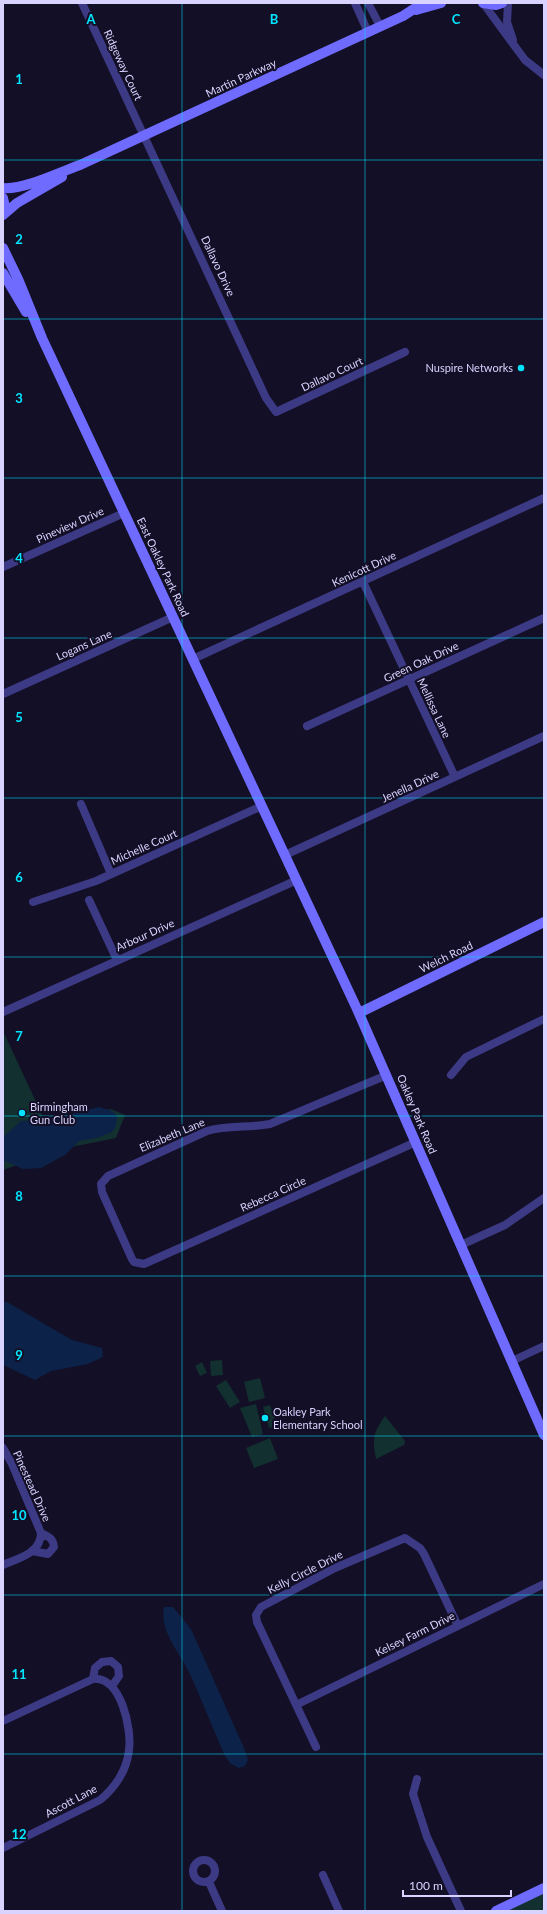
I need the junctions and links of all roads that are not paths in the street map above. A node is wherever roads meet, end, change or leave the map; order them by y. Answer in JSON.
{"nodes":[{"id":1,"x":82,"y":3,"type":"edge"},
{"id":2,"x":355,"y":3,"type":"edge"},
{"id":3,"x":368,"y":3,"type":"edge"},
{"id":4,"x":424,"y":3,"type":"edge"},
{"id":5,"x":441,"y":3,"type":"edge"},
{"id":6,"x":483,"y":3,"type":"edge"},
{"id":7,"x":502,"y":3,"type":"edge"},
{"id":8,"x":508,"y":3,"type":"edge"},
{"id":9,"x":410,"y":12,"type":"junction"},
{"id":10,"x":380,"y":26,"type":"junction"},
{"id":11,"x":368,"y":32,"type":"junction"},
{"id":12,"x":516,"y":48,"type":"junction"},
{"id":13,"x":544,"y":75,"type":"edge"},
{"id":14,"x":145,"y":136,"type":"junction"},
{"id":15,"x":80,"y":165,"type":"junction"},
{"id":16,"x":3,"y":188,"type":"edge"},
{"id":17,"x":3,"y":198,"type":"edge"},
{"id":18,"x":3,"y":215,"type":"edge"},
{"id":19,"x":3,"y":248,"type":"edge"},
{"id":20,"x":3,"y":273,"type":"edge"},
{"id":21,"x":42,"y":338,"type":"junction"},
{"id":22,"x":405,"y":352,"type":"dead end"},
{"id":23,"x":271,"y":405,"type":"joint"},
{"id":24,"x":544,"y":498,"type":"edge"},
{"id":25,"x":124,"y":513,"type":"junction"},
{"id":26,"x":3,"y":567,"type":"edge"},
{"id":27,"x":363,"y":582,"type":"junction"},
{"id":28,"x":174,"y":617,"type":"junction"},
{"id":29,"x":544,"y":618,"type":"edge"},
{"id":30,"x":193,"y":659,"type":"junction"},
{"id":31,"x":409,"y":680,"type":"junction"},
{"id":32,"x":3,"y":694,"type":"edge"},
{"id":33,"x":307,"y":726,"type":"dead end"},
{"id":34,"x":544,"y":736,"type":"edge"},
{"id":35,"x":455,"y":777,"type":"junction"},
{"id":36,"x":81,"y":804,"type":"dead end"},
{"id":37,"x":262,"y":806,"type":"junction"},
{"id":38,"x":285,"y":855,"type":"junction"},
{"id":39,"x":111,"y":874,"type":"junction"},
{"id":40,"x":297,"y":880,"type":"junction"},
{"id":41,"x":89,"y":900,"type":"dead end"},
{"id":42,"x":33,"y":902,"type":"dead end"},
{"id":43,"x":544,"y":922,"type":"edge"},
{"id":44,"x":117,"y":960,"type":"junction"},
{"id":45,"x":3,"y":1012,"type":"edge"},
{"id":46,"x":359,"y":1013,"type":"junction"},
{"id":47,"x":544,"y":1019,"type":"edge"},
{"id":48,"x":387,"y":1075,"type":"junction"},
{"id":49,"x":451,"y":1075,"type":"dead end"},
{"id":50,"x":416,"y":1142,"type":"junction"},
{"id":51,"x":544,"y":1198,"type":"edge"},
{"id":52,"x":461,"y":1246,"type":"junction"},
{"id":53,"x":138,"y":1264,"type":"joint"},
{"id":54,"x":544,"y":1346,"type":"edge"},
{"id":55,"x":512,"y":1361,"type":"junction"},
{"id":56,"x":544,"y":1435,"type":"edge"},
{"id":57,"x":3,"y":1448,"type":"edge"},
{"id":58,"x":41,"y":1537,"type":"junction"},
{"id":59,"x":32,"y":1551,"type":"junction"},
{"id":60,"x":3,"y":1565,"type":"edge"},
{"id":61,"x":544,"y":1584,"type":"edge"},
{"id":62,"x":458,"y":1626,"type":"junction"},
{"id":63,"x":93,"y":1679,"type":"junction"},
{"id":64,"x":112,"y":1686,"type":"junction"},
{"id":65,"x":296,"y":1705,"type":"junction"},
{"id":66,"x":3,"y":1721,"type":"edge"},
{"id":67,"x":316,"y":1747,"type":"dead end"},
{"id":68,"x":417,"y":1779,"type":"dead end"},
{"id":69,"x":3,"y":1848,"type":"edge"},
{"id":70,"x":323,"y":1875,"type":"dead end"},
{"id":71,"x":209,"y":1882,"type":"dead end"},
{"id":72,"x":544,"y":1888,"type":"edge"},
{"id":73,"x":222,"y":1911,"type":"edge"},
{"id":74,"x":339,"y":1911,"type":"edge"},
{"id":75,"x":461,"y":1911,"type":"edge"},
{"id":76,"x":496,"y":1911,"type":"edge"}],
"edges":[{"from":1,"to":14,"type":"street","name":"Ridgeway Court"},
{"from":2,"to":11,"type":"street"},
{"from":3,"to":10,"type":"street"},
{"from":4,"to":9,"type":"street","name":"Martin Parkway"},
{"from":5,"to":9,"type":"street","name":"Martin Parkway"},
{"from":6,"to":7,"type":"street"},
{"from":6,"to":12,"type":"street"},
{"from":8,"to":12,"type":"street"},
{"from":9,"to":10,"type":"street","name":"Martin Parkway"},
{"from":10,"to":11,"type":"street","name":"Martin Parkway"},
{"from":11,"to":14,"type":"street","name":"Martin Parkway"},
{"from":12,"to":13,"type":"street"},
{"from":14,"to":15,"type":"street","name":"Martin Parkway"},
{"from":14,"to":23,"type":"street","name":"Dallavo Drive"},
{"from":15,"to":16,"type":"street","name":"Martin Parkway"},
{"from":15,"to":18,"type":"street","name":"Martin Parkway"},
{"from":17,"to":18,"type":"street"},
{"from":19,"to":21,"type":"street","name":"East Oakley Park Road"},
{"from":20,"to":21,"type":"street","name":"East Oakley Park Road"},
{"from":21,"to":25,"type":"street","name":"East Oakley Park Road"},
{"from":22,"to":23,"type":"street","name":"Dallavo Court"},
{"from":24,"to":27,"type":"street","name":"Kenicott Drive"},
{"from":25,"to":26,"type":"street","name":"Pineview Drive"},
{"from":25,"to":28,"type":"street","name":"East Oakley Park Road"},
{"from":27,"to":30,"type":"street","name":"Kenicott Drive"},
{"from":27,"to":31,"type":"street","name":"Mellissa Lane"},
{"from":28,"to":30,"type":"street","name":"East Oakley Park Road"},
{"from":28,"to":32,"type":"street","name":"Logans Lane"},
{"from":29,"to":31,"type":"street","name":"Green Oak Drive"},
{"from":30,"to":37,"type":"street","name":"East Oakley Park Road"},
{"from":31,"to":33,"type":"street","name":"Green Oak Drive"},
{"from":31,"to":35,"type":"street","name":"Mellissa Lane"},
{"from":34,"to":35,"type":"street","name":"Jenella Drive"},
{"from":35,"to":38,"type":"street","name":"Jenella Drive"},
{"from":36,"to":39,"type":"street"},
{"from":37,"to":38,"type":"street","name":"Oakley Park Road"},
{"from":37,"to":39,"type":"street","name":"Michelle Court"},
{"from":38,"to":40,"type":"street","name":"Oakley Park Road"},
{"from":39,"to":42,"type":"street","name":"Michelle Court"},
{"from":40,"to":44,"type":"street","name":"Arbour Drive"},
{"from":40,"to":46,"type":"street","name":"Oakley Park Road"},
{"from":41,"to":44,"type":"street"},
{"from":43,"to":46,"type":"street","name":"Welch Road"},
{"from":44,"to":45,"type":"street","name":"Arbour Drive"},
{"from":46,"to":48,"type":"street","name":"Oakley Park Road"},
{"from":47,"to":49,"type":"street"},
{"from":48,"to":50,"type":"street","name":"Oakley Park Road"},
{"from":48,"to":53,"type":"street","name":"Elizabeth Lane"},
{"from":50,"to":52,"type":"street","name":"Oakley Park Road"},
{"from":50,"to":53,"type":"street","name":"Rebecca Circle"},
{"from":51,"to":52,"type":"street"},
{"from":52,"to":55,"type":"street","name":"Oakley Park Road"},
{"from":54,"to":55,"type":"street"},
{"from":55,"to":56,"type":"street","name":"Oakley Park Road"},
{"from":57,"to":58,"type":"street","name":"Pinestead Drive"},
{"from":58,"to":59,"type":"street"},
{"from":58,"to":59,"type":"street","name":"Pinestead Drive"},
{"from":59,"to":60,"type":"street"},
{"from":61,"to":62,"type":"street","name":"Kelsey Farm Drive"},
{"from":62,"to":65,"type":"street","name":"Kelsey Farm Drive"},
{"from":62,"to":65,"type":"street","name":"Kelly Circle Drive"},
{"from":63,"to":64,"type":"street"},
{"from":63,"to":64,"type":"street"},
{"from":63,"to":66,"type":"street"},
{"from":64,"to":69,"type":"street","name":"Ascott Lane"},
{"from":65,"to":67,"type":"street","name":"Kelly Circle Drive"},
{"from":68,"to":75,"type":"street"},
{"from":70,"to":74,"type":"street"},
{"from":71,"to":73,"type":"street"},
{"from":72,"to":76,"type":"street"}]}
